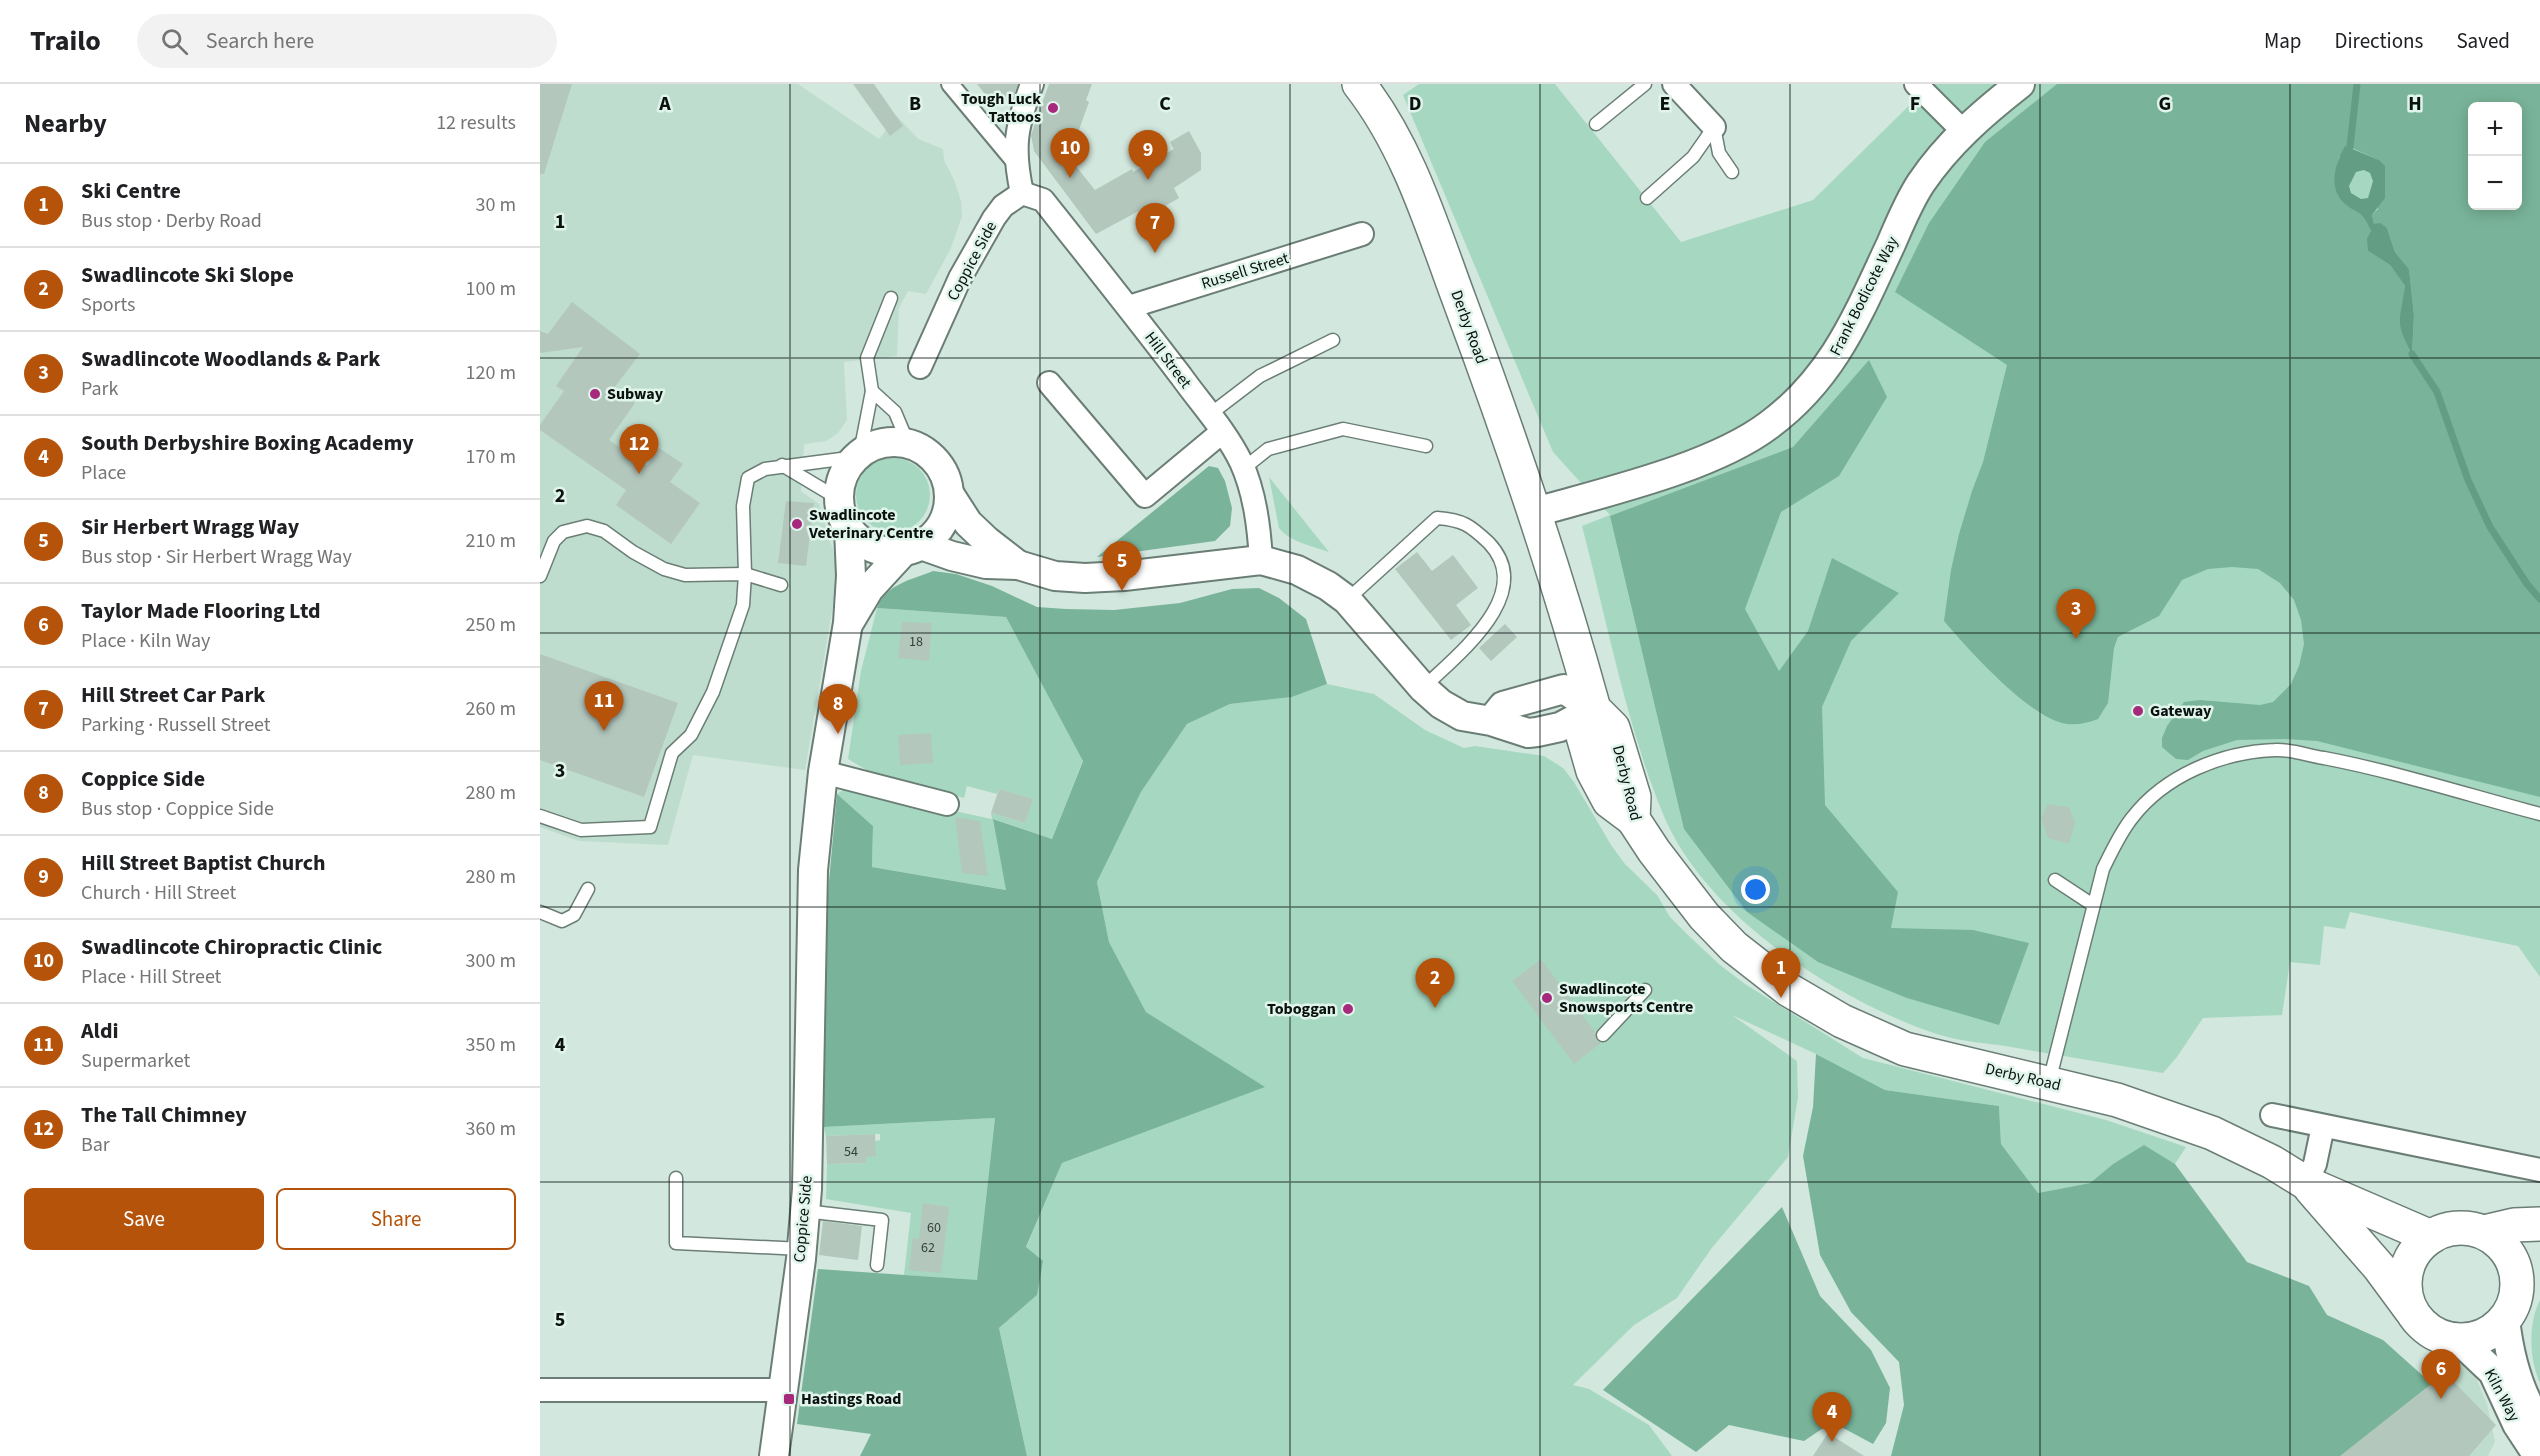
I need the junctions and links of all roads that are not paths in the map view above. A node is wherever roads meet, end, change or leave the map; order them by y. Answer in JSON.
{"nodes":[{"id":1,"x":950,"y":84,"type":"edge"},
{"id":2,"x":1032,"y":84,"type":"edge"},
{"id":3,"x":1359,"y":84,"type":"edge"},
{"id":4,"x":1645,"y":84,"type":"edge"},
{"id":5,"x":1916,"y":84,"type":"edge"},
{"id":6,"x":2020,"y":84,"type":"edge"},
{"id":7,"x":1678,"y":85,"type":"edge"},
{"id":8,"x":1596,"y":124,"type":"dead end"},
{"id":9,"x":1714,"y":127,"type":"junction"},
{"id":10,"x":1963,"y":131,"type":"junction"},
{"id":11,"x":1015,"y":162,"type":"junction"},
{"id":12,"x":1732,"y":172,"type":"dead end"},
{"id":13,"x":1022,"y":193,"type":"junction"},
{"id":14,"x":1647,"y":198,"type":"dead end"},
{"id":15,"x":1362,"y":234,"type":"dead end"},
{"id":16,"x":891,"y":298,"type":"dead end"},
{"id":17,"x":1129,"y":307,"type":"junction"},
{"id":18,"x":1333,"y":340,"type":"dead end"},
{"id":19,"x":920,"y":367,"type":"dead end"},
{"id":20,"x":1049,"y":383,"type":"dead end"},
{"id":21,"x":872,"y":391,"type":"junction"},
{"id":22,"x":1216,"y":423,"type":"junction"},
{"id":23,"x":908,"y":443,"type":"junction"},
{"id":24,"x":1426,"y":446,"type":"dead end"},
{"id":25,"x":858,"y":455,"type":"junction"},
{"id":26,"x":782,"y":465,"type":"junction"},
{"id":27,"x":1244,"y":469,"type":"junction"},
{"id":28,"x":950,"y":495,"type":"junction"},
{"id":29,"x":839,"y":499,"type":"junction"},
{"id":30,"x":1536,"y":512,"type":"junction"},
{"id":31,"x":849,"y":529,"type":"junction"},
{"id":32,"x":912,"y":549,"type":"junction"},
{"id":33,"x":1261,"y":560,"type":"junction"},
{"id":34,"x":1018,"y":565,"type":"junction"},
{"id":35,"x":745,"y":574,"type":"junction"},
{"id":36,"x":540,"y":576,"type":"edge"},
{"id":37,"x":781,"y":585,"type":"dead end"},
{"id":38,"x":1347,"y":600,"type":"junction"},
{"id":39,"x":848,"y":623,"type":"junction"},
{"id":40,"x":1423,"y":688,"type":"junction"},
{"id":41,"x":1594,"y":709,"type":"junction"},
{"id":42,"x":823,"y":772,"type":"junction"},
{"id":43,"x":947,"y":804,"type":"dead end"},
{"id":44,"x":2540,"y":814,"type":"edge"},
{"id":45,"x":540,"y":816,"type":"edge"},
{"id":46,"x":2055,"y":880,"type":"dead end"},
{"id":47,"x":588,"y":889,"type":"dead end"},
{"id":48,"x":2093,"y":905,"type":"junction"},
{"id":49,"x":540,"y":912,"type":"edge"},
{"id":50,"x":1645,"y":990,"type":"dead end"},
{"id":51,"x":1603,"y":1035,"type":"dead end"},
{"id":52,"x":2049,"y":1082,"type":"junction"},
{"id":53,"x":2272,"y":1115,"type":"dead end"},
{"id":54,"x":2323,"y":1126,"type":"junction"},
{"id":55,"x":2540,"y":1170,"type":"edge"},
{"id":56,"x":676,"y":1178,"type":"dead end"},
{"id":57,"x":2306,"y":1183,"type":"junction"},
{"id":58,"x":805,"y":1211,"type":"junction"},
{"id":59,"x":2540,"y":1224,"type":"edge"},
{"id":60,"x":2484,"y":1232,"type":"junction"},
{"id":61,"x":2431,"y":1237,"type":"junction"},
{"id":62,"x":802,"y":1249,"type":"junction"},
{"id":63,"x":877,"y":1265,"type":"dead end"},
{"id":64,"x":2529,"y":1271,"type":"edge"},
{"id":65,"x":2413,"y":1313,"type":"junction"},
{"id":66,"x":2505,"y":1319,"type":"junction"},
{"id":67,"x":2459,"y":1340,"type":"junction"},
{"id":68,"x":540,"y":1389,"type":"edge"},
{"id":69,"x":782,"y":1389,"type":"junction"},
{"id":70,"x":2528,"y":1424,"type":"edge"},
{"id":71,"x":774,"y":1456,"type":"edge"},
{"id":72,"x":2517,"y":1456,"type":"edge"},
{"id":73,"x":2538,"y":1456,"type":"edge"}],
"edges":[{"from":1,"to":11,"type":"street"},
{"from":2,"to":11,"type":"street"},
{"from":3,"to":30,"type":"main road","name":"Derby Road"},
{"from":4,"to":8,"type":"lane"},
{"from":5,"to":10,"type":"street"},
{"from":6,"to":10,"type":"street","name":"Frank Bodicote Way"},
{"from":7,"to":9,"type":"street"},
{"from":9,"to":12,"type":"lane"},
{"from":9,"to":14,"type":"lane"},
{"from":10,"to":30,"type":"street","name":"Frank Bodicote Way"},
{"from":11,"to":13,"type":"street"},
{"from":13,"to":17,"type":"street","name":"Hill Street"},
{"from":13,"to":19,"type":"street","name":"Coppice Side"},
{"from":15,"to":17,"type":"street","name":"Russell Street"},
{"from":16,"to":21,"type":"lane"},
{"from":17,"to":22,"type":"street","name":"Hill Street"},
{"from":18,"to":22,"type":"lane"},
{"from":20,"to":22,"type":"street"},
{"from":21,"to":23,"type":"lane"},
{"from":21,"to":25,"type":"lane"},
{"from":22,"to":27,"type":"street","name":"Hill Street"},
{"from":23,"to":25,"type":"street"},
{"from":23,"to":28,"type":"street"},
{"from":24,"to":27,"type":"lane"},
{"from":25,"to":26,"type":"lane"},
{"from":25,"to":29,"type":"street"},
{"from":26,"to":29,"type":"lane"},
{"from":26,"to":35,"type":"lane"},
{"from":27,"to":33,"type":"street","name":"Hill Street"},
{"from":28,"to":32,"type":"street"},
{"from":28,"to":34,"type":"street"},
{"from":29,"to":31,"type":"street"},
{"from":30,"to":41,"type":"main road","name":"Derby Road"},
{"from":31,"to":32,"type":"street"},
{"from":31,"to":39,"type":"street","name":"Coppice Side"},
{"from":32,"to":34,"type":"street"},
{"from":32,"to":39,"type":"street","name":"Coppice Side"},
{"from":33,"to":34,"type":"street"},
{"from":33,"to":38,"type":"street"},
{"from":35,"to":36,"type":"lane"},
{"from":35,"to":37,"type":"lane"},
{"from":35,"to":45,"type":"lane"},
{"from":38,"to":40,"type":"street"},
{"from":38,"to":40,"type":"lane"},
{"from":39,"to":42,"type":"street","name":"Coppice Side"},
{"from":40,"to":41,"type":"street"},
{"from":41,"to":52,"type":"main road","name":"Derby Road"},
{"from":42,"to":43,"type":"street"},
{"from":42,"to":58,"type":"street","name":"Coppice Side"},
{"from":44,"to":48,"type":"lane"},
{"from":46,"to":48,"type":"lane"},
{"from":47,"to":49,"type":"lane"},
{"from":48,"to":52,"type":"lane"},
{"from":50,"to":51,"type":"lane"},
{"from":52,"to":57,"type":"main road","name":"Derby Road"},
{"from":53,"to":54,"type":"street"},
{"from":54,"to":55,"type":"street"},
{"from":54,"to":57,"type":"street"},
{"from":56,"to":62,"type":"lane"},
{"from":57,"to":61,"type":"main road","name":"Derby Road"},
{"from":57,"to":65,"type":"main road","name":"Derby Road"},
{"from":58,"to":62,"type":"street","name":"Coppice Side"},
{"from":58,"to":63,"type":"lane"},
{"from":59,"to":60,"type":"main road"},
{"from":60,"to":61,"type":"main road"},
{"from":60,"to":64,"type":"main road"},
{"from":61,"to":65,"type":"main road"},
{"from":62,"to":69,"type":"street","name":"Coppice Side"},
{"from":64,"to":66,"type":"main road"},
{"from":65,"to":67,"type":"main road"},
{"from":66,"to":67,"type":"main road"},
{"from":66,"to":70,"type":"street","name":"Kiln Way"},
{"from":67,"to":70,"type":"street","name":"Kiln Way"},
{"from":68,"to":69,"type":"street"},
{"from":69,"to":71,"type":"street","name":"Coppice Side"},
{"from":70,"to":72,"type":"street"},
{"from":70,"to":73,"type":"street","name":"Kiln Way"}]}
